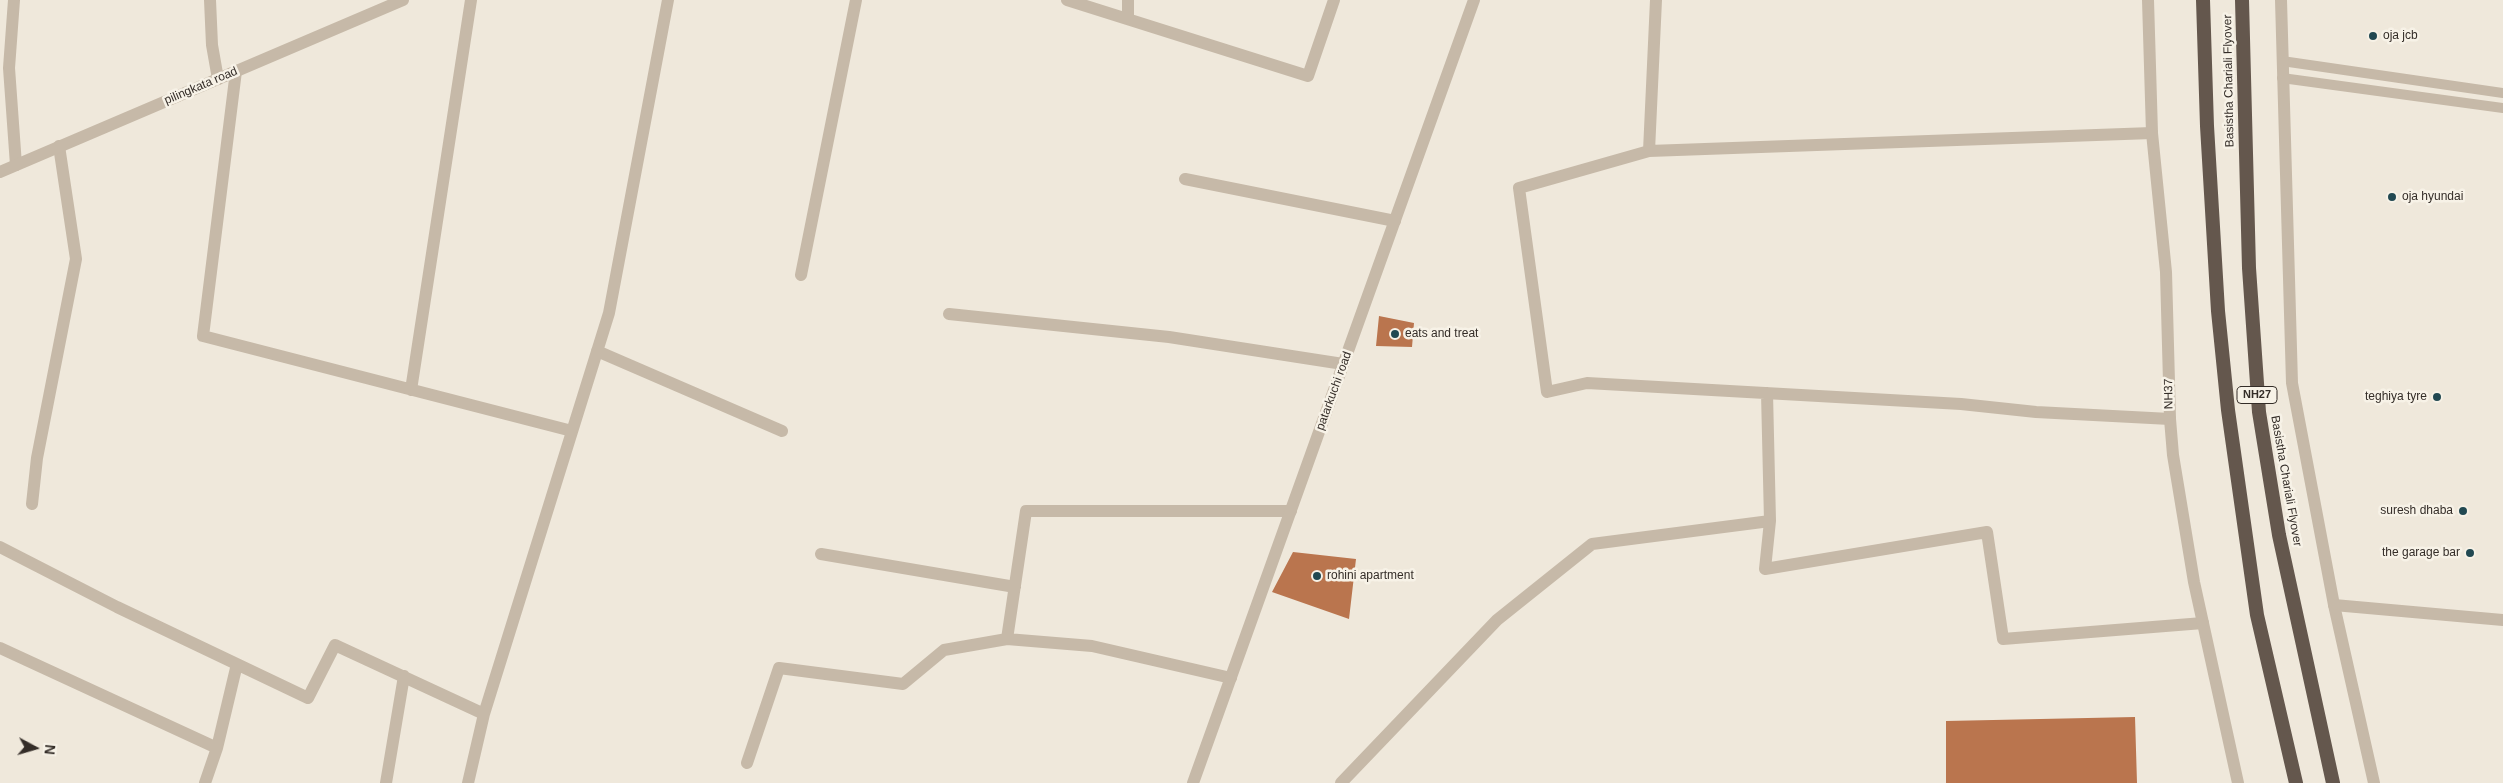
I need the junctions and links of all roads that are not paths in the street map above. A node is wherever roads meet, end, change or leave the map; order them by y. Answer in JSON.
{"nodes":[{"id":1,"x":14,"y":0,"type":"edge"},
{"id":2,"x":210,"y":0,"type":"edge"},
{"id":3,"x":403,"y":0,"type":"edge"},
{"id":4,"x":471,"y":0,"type":"edge"},
{"id":5,"x":668,"y":0,"type":"edge"},
{"id":6,"x":856,"y":0,"type":"edge"},
{"id":7,"x":1067,"y":0,"type":"edge"},
{"id":8,"x":1128,"y":0,"type":"edge"},
{"id":9,"x":1334,"y":0,"type":"edge"},
{"id":10,"x":1474,"y":0,"type":"edge"},
{"id":11,"x":1656,"y":0,"type":"edge"},
{"id":12,"x":2148,"y":0,"type":"edge"},
{"id":13,"x":2203,"y":0,"type":"edge"},
{"id":14,"x":2242,"y":0,"type":"edge"},
{"id":15,"x":2281,"y":0,"type":"edge"},
{"id":16,"x":1128,"y":19,"type":"junction"},
{"id":17,"x":2282,"y":61,"type":"junction"},
{"id":18,"x":236,"y":71,"type":"junction"},
{"id":19,"x":2282,"y":78,"type":"junction"},
{"id":20,"x":218,"y":79,"type":"junction"},
{"id":21,"x":2503,"y":93,"type":"edge"},
{"id":22,"x":2503,"y":108,"type":"edge"},
{"id":23,"x":2152,"y":132,"type":"junction"},
{"id":24,"x":59,"y":146,"type":"junction"},
{"id":25,"x":1649,"y":151,"type":"junction"},
{"id":26,"x":16,"y":165,"type":"junction"},
{"id":27,"x":0,"y":172,"type":"edge"},
{"id":28,"x":1185,"y":179,"type":"dead end"},
{"id":29,"x":1395,"y":220,"type":"junction"},
{"id":30,"x":801,"y":275,"type":"dead end"},
{"id":31,"x":949,"y":314,"type":"dead end"},
{"id":32,"x":597,"y":351,"type":"junction"},
{"id":33,"x":1343,"y":364,"type":"junction"},
{"id":34,"x":411,"y":390,"type":"junction"},
{"id":35,"x":1767,"y":393,"type":"junction"},
{"id":36,"x":2170,"y":419,"type":"junction"},
{"id":37,"x":572,"y":431,"type":"junction"},
{"id":38,"x":782,"y":431,"type":"dead end"},
{"id":39,"x":32,"y":504,"type":"dead end"},
{"id":40,"x":1291,"y":511,"type":"junction"},
{"id":41,"x":1770,"y":521,"type":"junction"},
{"id":42,"x":0,"y":547,"type":"edge"},
{"id":43,"x":821,"y":554,"type":"dead end"},
{"id":44,"x":1015,"y":586,"type":"junction"},
{"id":45,"x":2334,"y":605,"type":"junction"},
{"id":46,"x":2503,"y":620,"type":"edge"},
{"id":47,"x":2203,"y":623,"type":"junction"},
{"id":48,"x":1007,"y":639,"type":"junction"},
{"id":49,"x":0,"y":648,"type":"edge"},
{"id":50,"x":238,"y":664,"type":"junction"},
{"id":51,"x":404,"y":676,"type":"junction"},
{"id":52,"x":1231,"y":678,"type":"junction"},
{"id":53,"x":484,"y":714,"type":"junction"},
{"id":54,"x":217,"y":748,"type":"junction"},
{"id":55,"x":747,"y":762,"type":"dead end"},
{"id":56,"x":206,"y":783,"type":"edge"},
{"id":57,"x":386,"y":783,"type":"edge"},
{"id":58,"x":468,"y":783,"type":"edge"},
{"id":59,"x":1193,"y":783,"type":"edge"},
{"id":60,"x":1342,"y":783,"type":"edge"},
{"id":61,"x":2238,"y":783,"type":"edge"},
{"id":62,"x":2296,"y":783,"type":"edge"},
{"id":63,"x":2333,"y":783,"type":"edge"},
{"id":64,"x":2374,"y":783,"type":"edge"}],
"edges":[{"from":1,"to":26,"type":"street"},
{"from":2,"to":20,"type":"street"},
{"from":3,"to":18,"type":"street","name":"pilingkata road"},
{"from":4,"to":34,"type":"street"},
{"from":5,"to":32,"type":"street"},
{"from":6,"to":30,"type":"street"},
{"from":7,"to":16,"type":"street"},
{"from":8,"to":16,"type":"street"},
{"from":9,"to":16,"type":"street"},
{"from":10,"to":29,"type":"street","name":"patarkuchi road"},
{"from":11,"to":25,"type":"street"},
{"from":12,"to":23,"type":"street","name":"NH37"},
{"from":13,"to":62,"type":"highway","name":"Basistha Chariali Flyover","number":"NH27"},
{"from":14,"to":63,"type":"highway","name":"Basistha Chariali Flyover","number":"NH27"},
{"from":15,"to":17,"type":"street"},
{"from":17,"to":19,"type":"street"},
{"from":17,"to":21,"type":"lane"},
{"from":18,"to":20,"type":"street","name":"pilingkata road"},
{"from":18,"to":34,"type":"street"},
{"from":19,"to":22,"type":"lane"},
{"from":19,"to":45,"type":"street"},
{"from":20,"to":24,"type":"street","name":"pilingkata road"},
{"from":23,"to":25,"type":"street"},
{"from":23,"to":36,"type":"street","name":"NH37"},
{"from":24,"to":26,"type":"street","name":"pilingkata road"},
{"from":24,"to":39,"type":"street"},
{"from":25,"to":35,"type":"street"},
{"from":26,"to":27,"type":"street","name":"pilingkata road"},
{"from":28,"to":29,"type":"street"},
{"from":29,"to":33,"type":"street","name":"patarkuchi road"},
{"from":31,"to":33,"type":"street"},
{"from":32,"to":37,"type":"street"},
{"from":32,"to":38,"type":"street"},
{"from":33,"to":40,"type":"street","name":"patarkuchi road"},
{"from":34,"to":37,"type":"street"},
{"from":35,"to":36,"type":"street"},
{"from":35,"to":41,"type":"street"},
{"from":36,"to":47,"type":"street","name":"NH37"},
{"from":37,"to":53,"type":"street"},
{"from":40,"to":44,"type":"street"},
{"from":40,"to":52,"type":"street","name":"patarkuchi road"},
{"from":41,"to":47,"type":"street"},
{"from":41,"to":60,"type":"street"},
{"from":42,"to":50,"type":"street"},
{"from":43,"to":44,"type":"street"},
{"from":44,"to":48,"type":"street"},
{"from":45,"to":46,"type":"street"},
{"from":45,"to":64,"type":"street"},
{"from":47,"to":61,"type":"street","name":"NH37"},
{"from":48,"to":52,"type":"street"},
{"from":48,"to":55,"type":"street"},
{"from":49,"to":54,"type":"street"},
{"from":50,"to":51,"type":"street"},
{"from":50,"to":54,"type":"street"},
{"from":51,"to":53,"type":"street"},
{"from":51,"to":57,"type":"street"},
{"from":52,"to":59,"type":"street","name":"patarkuchi road"},
{"from":53,"to":58,"type":"street"},
{"from":54,"to":56,"type":"street"}]}
